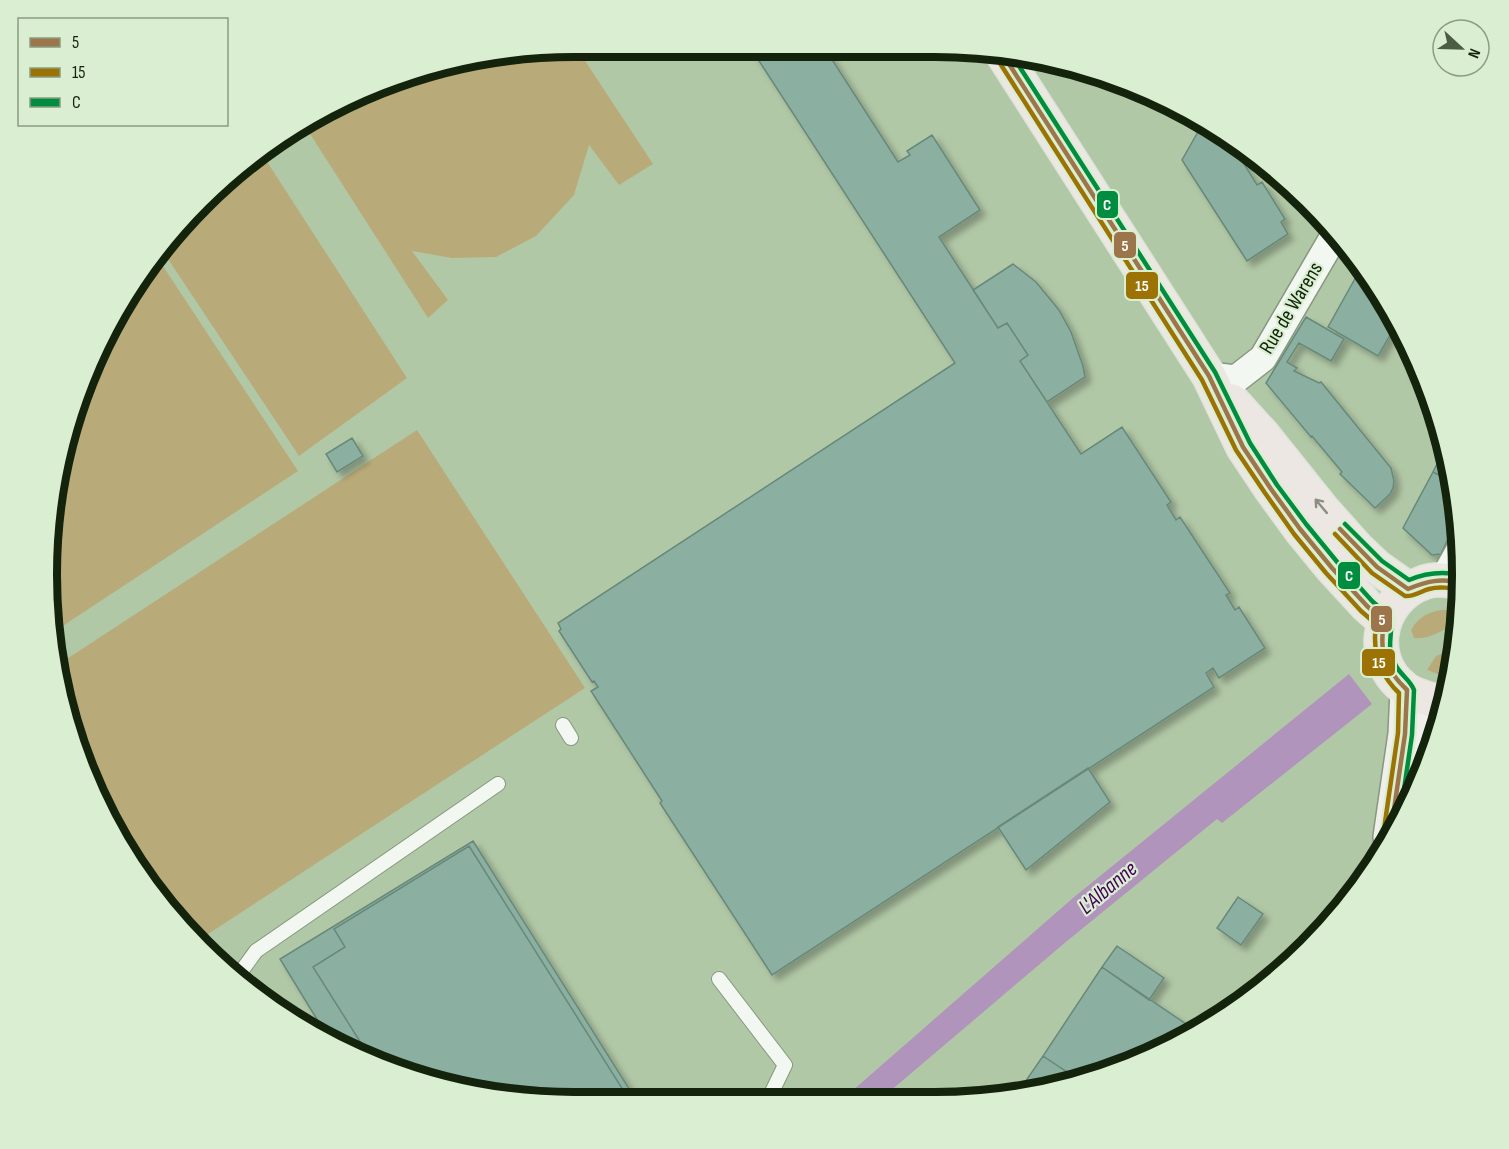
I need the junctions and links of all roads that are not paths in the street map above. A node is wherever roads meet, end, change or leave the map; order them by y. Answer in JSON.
{"nodes":[{"id":1,"x":1008,"y":62,"type":"edge"},
{"id":2,"x":1331,"y":242,"type":"edge"},
{"id":3,"x":1209,"y":376,"type":"junction"},
{"id":4,"x":1452,"y":573,"type":"edge"},
{"id":5,"x":1408,"y":589,"type":"junction"},
{"id":6,"x":1384,"y":621,"type":"junction"},
{"id":7,"x":1407,"y":690,"type":"junction"},
{"id":8,"x":1436,"y":700,"type":"edge"},
{"id":9,"x":563,"y":725,"type":"dead end"},
{"id":10,"x":571,"y":738,"type":"dead end"},
{"id":11,"x":498,"y":784,"type":"dead end"},
{"id":12,"x":1393,"y":813,"type":"edge"},
{"id":13,"x":241,"y":971,"type":"edge"},
{"id":14,"x":719,"y":979,"type":"dead end"},
{"id":15,"x":773,"y":1092,"type":"edge"}],
"edges":[{"from":1,"to":3,"type":"main road"},
{"from":2,"to":3,"type":"street","name":"Rue de Warens"},
{"from":5,"to":3,"type":"main road","one_way":true},
{"from":3,"to":6,"type":"main road"},
{"from":4,"to":5,"type":"main road"},
{"from":5,"to":6,"type":"main road"},
{"from":6,"to":7,"type":"main road"},
{"from":7,"to":8,"type":"main road"},
{"from":7,"to":12,"type":"main road"},
{"from":9,"to":10,"type":"lane"},
{"from":11,"to":13,"type":"lane"},
{"from":14,"to":15,"type":"lane"}]}
